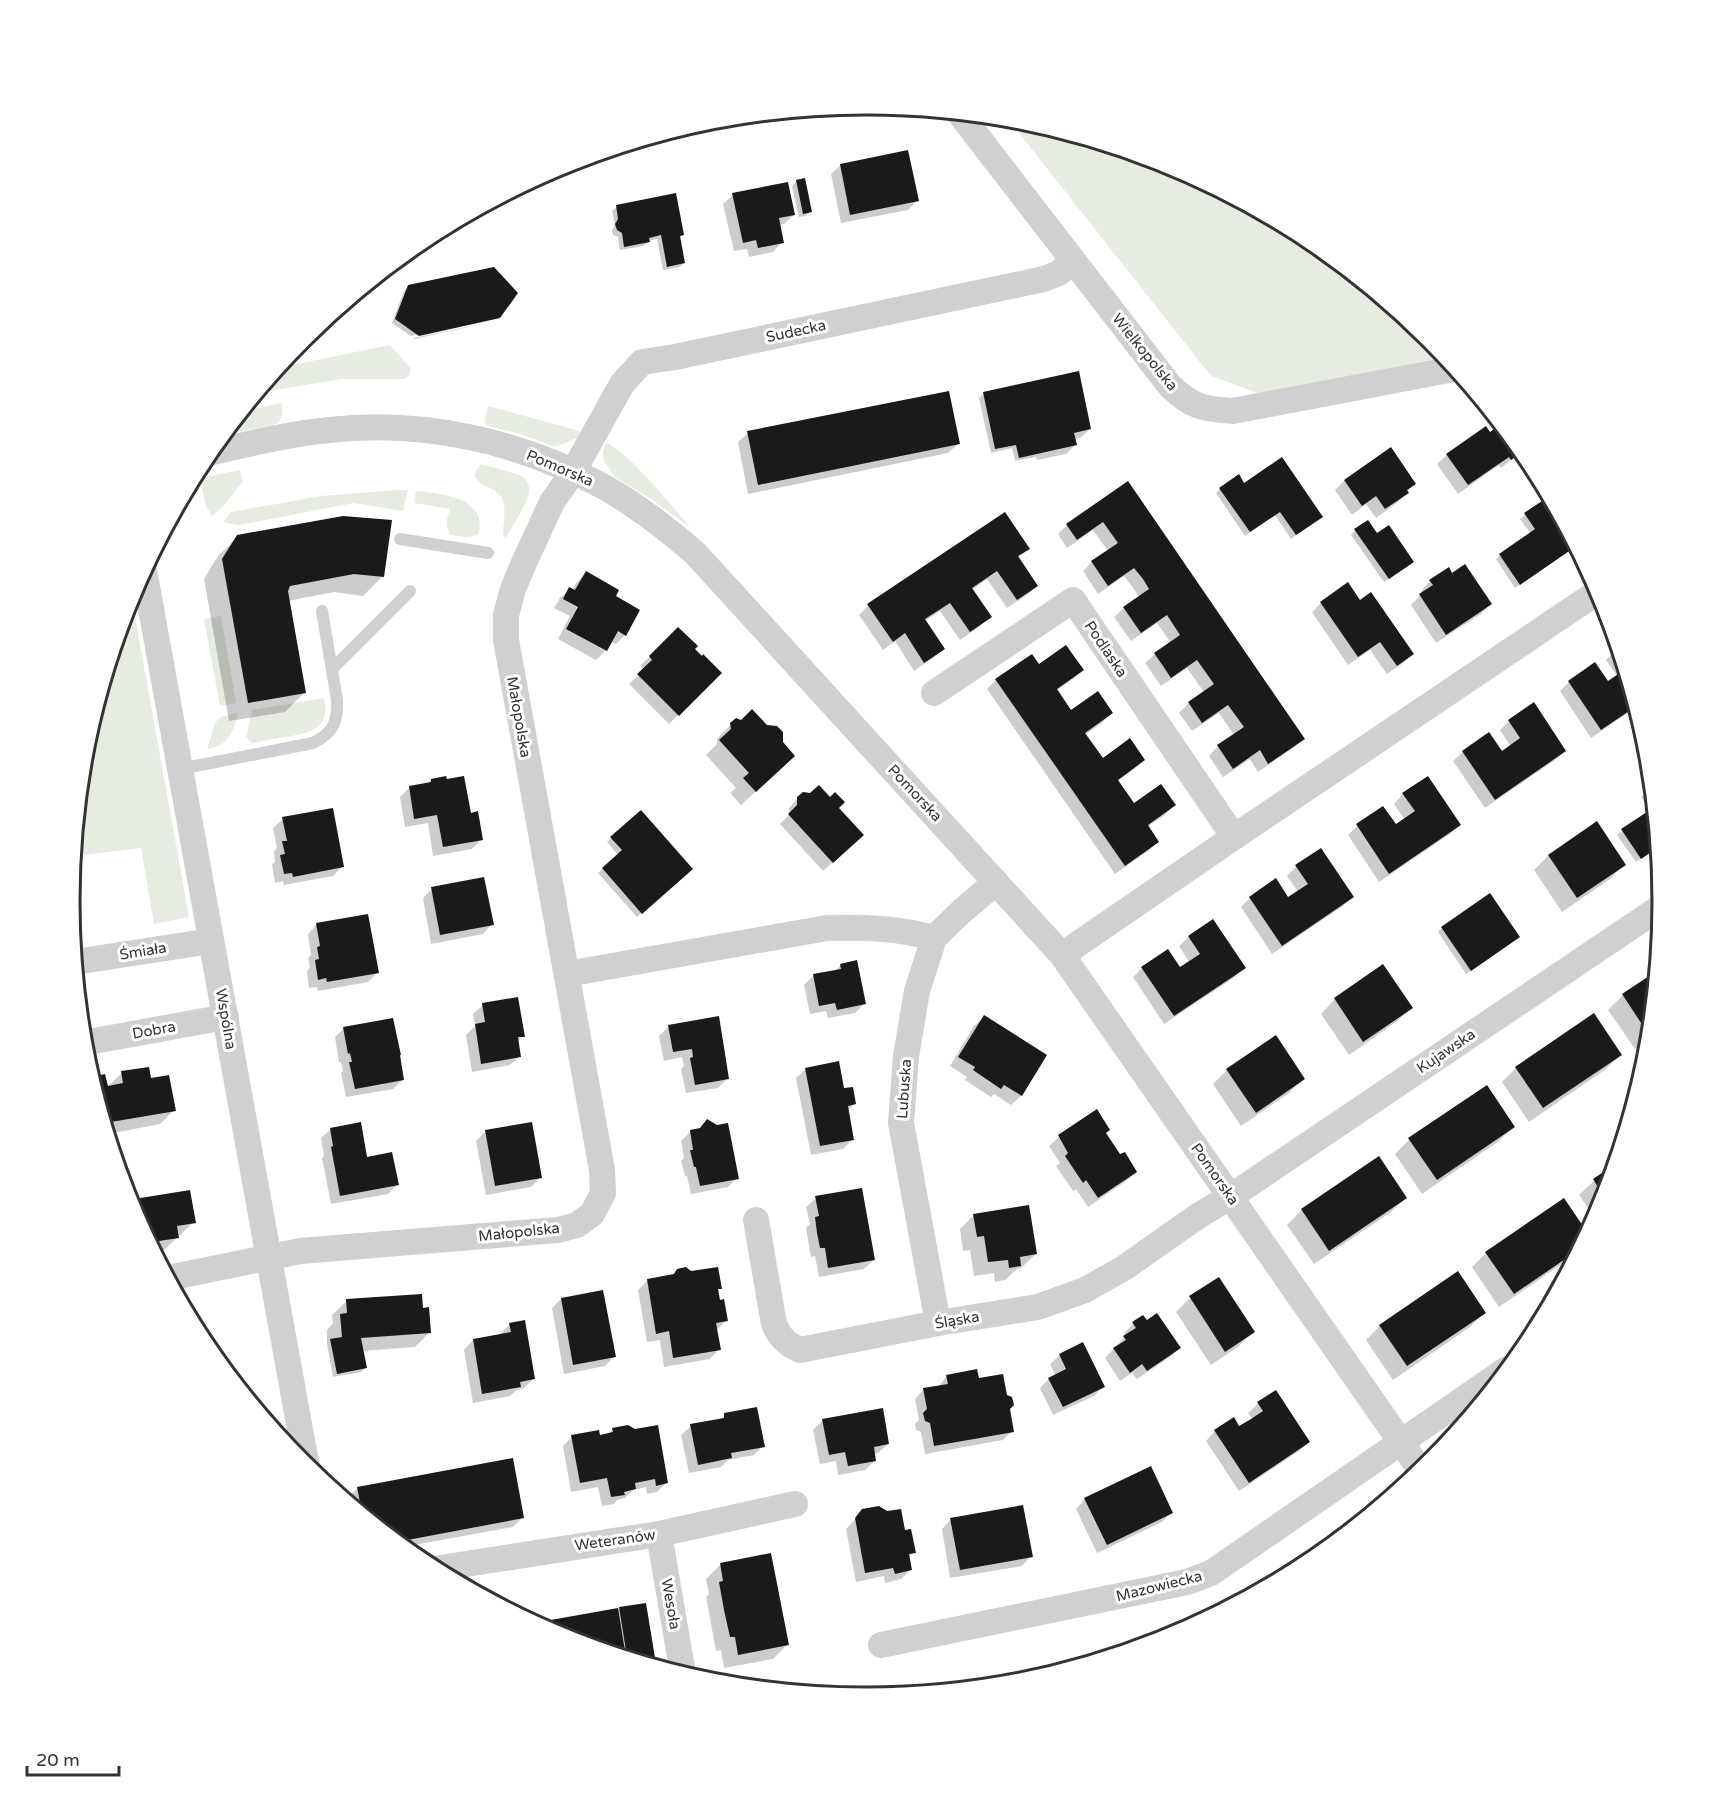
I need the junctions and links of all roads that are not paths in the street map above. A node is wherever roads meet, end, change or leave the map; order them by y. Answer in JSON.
{"nodes":[{"id":1,"x":966,"y":122,"type":"edge"},
{"id":2,"x":1073,"y":261,"type":"junction"},
{"id":3,"x":1445,"y":371,"type":"edge"},
{"id":4,"x":222,"y":450,"type":"edge"},
{"id":5,"x":573,"y":472,"type":"junction"},
{"id":6,"x":400,"y":539,"type":"dead end"},
{"id":7,"x":488,"y":554,"type":"dead end"},
{"id":8,"x":147,"y":584,"type":"edge"},
{"id":9,"x":410,"y":591,"type":"dead end"},
{"id":10,"x":1590,"y":597,"type":"edge"},
{"id":11,"x":322,"y":611,"type":"dead end"},
{"id":12,"x":332,"y":669,"type":"junction"},
{"id":13,"x":934,"y":693,"type":"dead end"},
{"id":14,"x":180,"y":769,"type":"junction"},
{"id":15,"x":1234,"y":837,"type":"junction"},
{"id":16,"x":996,"y":882,"type":"junction"},
{"id":17,"x":1652,"y":913,"type":"edge"},
{"id":18,"x":934,"y":938,"type":"junction"},
{"id":19,"x":211,"y":941,"type":"junction"},
{"id":20,"x":1062,"y":955,"type":"junction"},
{"id":21,"x":82,"y":961,"type":"edge"},
{"id":22,"x":567,"y":975,"type":"junction"},
{"id":23,"x":226,"y":1017,"type":"junction"},
{"id":24,"x":93,"y":1041,"type":"edge"},
{"id":25,"x":1230,"y":1197,"type":"junction"},
{"id":26,"x":756,"y":1220,"type":"dead end"},
{"id":27,"x":270,"y":1257,"type":"junction"},
{"id":28,"x":176,"y":1276,"type":"edge"},
{"id":29,"x":938,"y":1323,"type":"junction"},
{"id":30,"x":1485,"y":1384,"type":"edge"},
{"id":31,"x":1400,"y":1442,"type":"junction"},
{"id":32,"x":305,"y":1452,"type":"edge"},
{"id":33,"x":1415,"y":1463,"type":"edge"},
{"id":34,"x":795,"y":1504,"type":"dead end"},
{"id":35,"x":659,"y":1534,"type":"junction"},
{"id":36,"x":448,"y":1567,"type":"edge"},
{"id":37,"x":881,"y":1645,"type":"dead end"},
{"id":38,"x":681,"y":1665,"type":"edge"}],
"edges":[{"from":1,"to":2,"type":"street","name":"Wielkopolska"},
{"from":2,"to":3,"type":"street","name":"Wielkopolska"},
{"from":2,"to":5,"type":"street","name":"Sudecka"},
{"from":4,"to":5,"type":"street","name":"Pomorska"},
{"from":5,"to":16,"type":"street","name":"Pomorska"},
{"from":5,"to":22,"type":"street","name":"Małopolska"},
{"from":6,"to":7,"type":"lane"},
{"from":8,"to":14,"type":"street","name":"Wspólna"},
{"from":9,"to":12,"type":"lane"},
{"from":10,"to":15,"type":"street"},
{"from":11,"to":12,"type":"lane"},
{"from":12,"to":14,"type":"lane"},
{"from":13,"to":15,"type":"street","name":"Podlaska"},
{"from":14,"to":19,"type":"street","name":"Wspólna"},
{"from":15,"to":20,"type":"street"},
{"from":16,"to":18,"type":"street","name":"Lubuska"},
{"from":16,"to":20,"type":"street","name":"Pomorska"},
{"from":17,"to":25,"type":"street","name":"Kujawska"},
{"from":18,"to":22,"type":"street"},
{"from":18,"to":29,"type":"street","name":"Lubuska"},
{"from":19,"to":21,"type":"street","name":"Śmiała"},
{"from":19,"to":23,"type":"street","name":"Wspólna"},
{"from":20,"to":25,"type":"street","name":"Pomorska"},
{"from":22,"to":27,"type":"street","name":"Małopolska"},
{"from":23,"to":24,"type":"street","name":"Dobra"},
{"from":23,"to":27,"type":"street","name":"Wspólna"},
{"from":25,"to":29,"type":"street","name":"Śląska"},
{"from":25,"to":31,"type":"street","name":"Pomorska"},
{"from":26,"to":29,"type":"street","name":"Śląska"},
{"from":27,"to":28,"type":"street","name":"Małopolska"},
{"from":27,"to":32,"type":"street","name":"Wspólna"},
{"from":30,"to":31,"type":"street","name":"Mazowiecka"},
{"from":31,"to":33,"type":"street","name":"Pomorska"},
{"from":31,"to":37,"type":"street","name":"Mazowiecka"},
{"from":34,"to":35,"type":"street","name":"Weteranów"},
{"from":35,"to":36,"type":"street","name":"Weteranów"},
{"from":35,"to":38,"type":"street","name":"Wesoła"}]}
